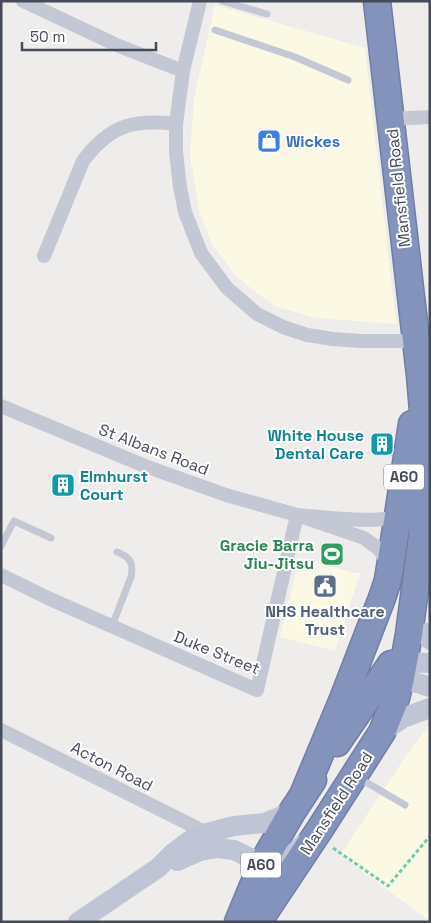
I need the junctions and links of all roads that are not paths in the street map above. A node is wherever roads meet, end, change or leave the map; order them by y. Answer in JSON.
{"nodes":[{"id":1,"x":23,"y":1,"type":"edge"},
{"id":2,"x":200,"y":1,"type":"edge"},
{"id":3,"x":222,"y":1,"type":"edge"},
{"id":4,"x":377,"y":1,"type":"edge"},
{"id":5,"x":267,"y":14,"type":"dead end"},
{"id":6,"x":215,"y":30,"type":"dead end"},
{"id":7,"x":183,"y":71,"type":"junction"},
{"id":8,"x":348,"y":80,"type":"dead end"},
{"id":9,"x":430,"y":117,"type":"edge"},
{"id":10,"x":390,"y":119,"type":"junction"},
{"id":11,"x":176,"y":124,"type":"junction"},
{"id":12,"x":44,"y":256,"type":"dead end"},
{"id":13,"x":416,"y":341,"type":"junction"},
{"id":14,"x":420,"y":375,"type":"junction"},
{"id":15,"x":1,"y":406,"type":"edge"},
{"id":16,"x":426,"y":446,"type":"junction"},
{"id":17,"x":297,"y":516,"type":"junction"},
{"id":18,"x":398,"y":516,"type":"junction"},
{"id":19,"x":422,"y":537,"type":"junction"},
{"id":20,"x":51,"y":538,"type":"dead end"},
{"id":21,"x":1,"y":546,"type":"edge"},
{"id":22,"x":117,"y":552,"type":"dead end"},
{"id":23,"x":1,"y":575,"type":"edge"},
{"id":24,"x":385,"y":589,"type":"junction"},
{"id":25,"x":112,"y":626,"type":"junction"},
{"id":26,"x":428,"y":637,"type":"edge"},
{"id":27,"x":430,"y":663,"type":"edge"},
{"id":28,"x":399,"y":668,"type":"junction"},
{"id":29,"x":430,"y":687,"type":"edge"},
{"id":30,"x":430,"y":708,"type":"edge"},
{"id":31,"x":1,"y":730,"type":"edge"},
{"id":32,"x":382,"y":732,"type":"junction"},
{"id":33,"x":354,"y":775,"type":"junction"},
{"id":34,"x":297,"y":803,"type":"junction"},
{"id":35,"x":405,"y":805,"type":"dead end"},
{"id":36,"x":318,"y":832,"type":"junction"},
{"id":37,"x":206,"y":833,"type":"junction"},
{"id":38,"x":234,"y":850,"type":"junction"},
{"id":39,"x":262,"y":864,"type":"junction"},
{"id":40,"x":158,"y":868,"type":"junction"},
{"id":41,"x":78,"y":922,"type":"edge"},
{"id":42,"x":238,"y":922,"type":"edge"},
{"id":43,"x":258,"y":922,"type":"edge"}],
"edges":[{"from":1,"to":7,"type":"street"},
{"from":2,"to":7,"type":"street"},
{"from":3,"to":5,"type":"lane"},
{"from":4,"to":10,"type":"highway","name":"Mansfield Road","number":"A60"},
{"from":6,"to":8,"type":"lane"},
{"from":7,"to":11,"type":"street"},
{"from":9,"to":10,"type":"street"},
{"from":10,"to":13,"type":"highway","name":"Mansfield Road","number":"A60"},
{"from":11,"to":12,"type":"street"},
{"from":11,"to":13,"type":"street"},
{"from":13,"to":14,"type":"highway","name":"Mansfield Road","number":"A60"},
{"from":14,"to":16,"type":"highway","name":"Mansfield Road","number":"A60"},
{"from":14,"to":18,"type":"highway","name":"Mansfield Road","number":"A60"},
{"from":15,"to":17,"type":"street","name":"St Albans Road"},
{"from":16,"to":18,"type":"street"},
{"from":16,"to":19,"type":"highway","name":"Mansfield Road","number":"A60"},
{"from":17,"to":18,"type":"street","name":"St Albans Road"},
{"from":17,"to":24,"type":"street","name":"St Albans Road"},
{"from":17,"to":25,"type":"street","name":"Duke Street"},
{"from":18,"to":24,"type":"highway","name":"Mansfield Road","number":"A60"},
{"from":19,"to":26,"type":"highway","number":"A60"},
{"from":19,"to":28,"type":"highway","name":"Mansfield Road","number":"A60"},
{"from":20,"to":21,"type":"lane"},
{"from":22,"to":25,"type":"lane"},
{"from":23,"to":25,"type":"street","name":"Duke Street"},
{"from":24,"to":28,"type":"highway","name":"Mansfield Road"},
{"from":24,"to":34,"type":"highway","name":"Mansfield Road","number":"A60"},
{"from":27,"to":28,"type":"street"},
{"from":28,"to":29,"type":"street"},
{"from":28,"to":32,"type":"highway","name":"Mansfield Road","number":"A60"},
{"from":28,"to":34,"type":"highway","name":"Mansfield Road","number":"A60"},
{"from":30,"to":32,"type":"street"},
{"from":31,"to":37,"type":"street","name":"Acton Road"},
{"from":32,"to":33,"type":"highway","name":"Mansfield Road","number":"A60"},
{"from":33,"to":35,"type":"lane"},
{"from":33,"to":36,"type":"highway","name":"Mansfield Road","number":"A60"},
{"from":34,"to":37,"type":"street"},
{"from":34,"to":39,"type":"highway","name":"Mansfield Road","number":"A60"},
{"from":36,"to":39,"type":"street"},
{"from":36,"to":43,"type":"highway","name":"Mansfield Road","number":"A60"},
{"from":37,"to":38,"type":"street"},
{"from":37,"to":40,"type":"street"},
{"from":38,"to":39,"type":"street"},
{"from":38,"to":40,"type":"street"},
{"from":39,"to":42,"type":"highway","name":"Mansfield Road","number":"A60"},
{"from":40,"to":41,"type":"street"}]}
